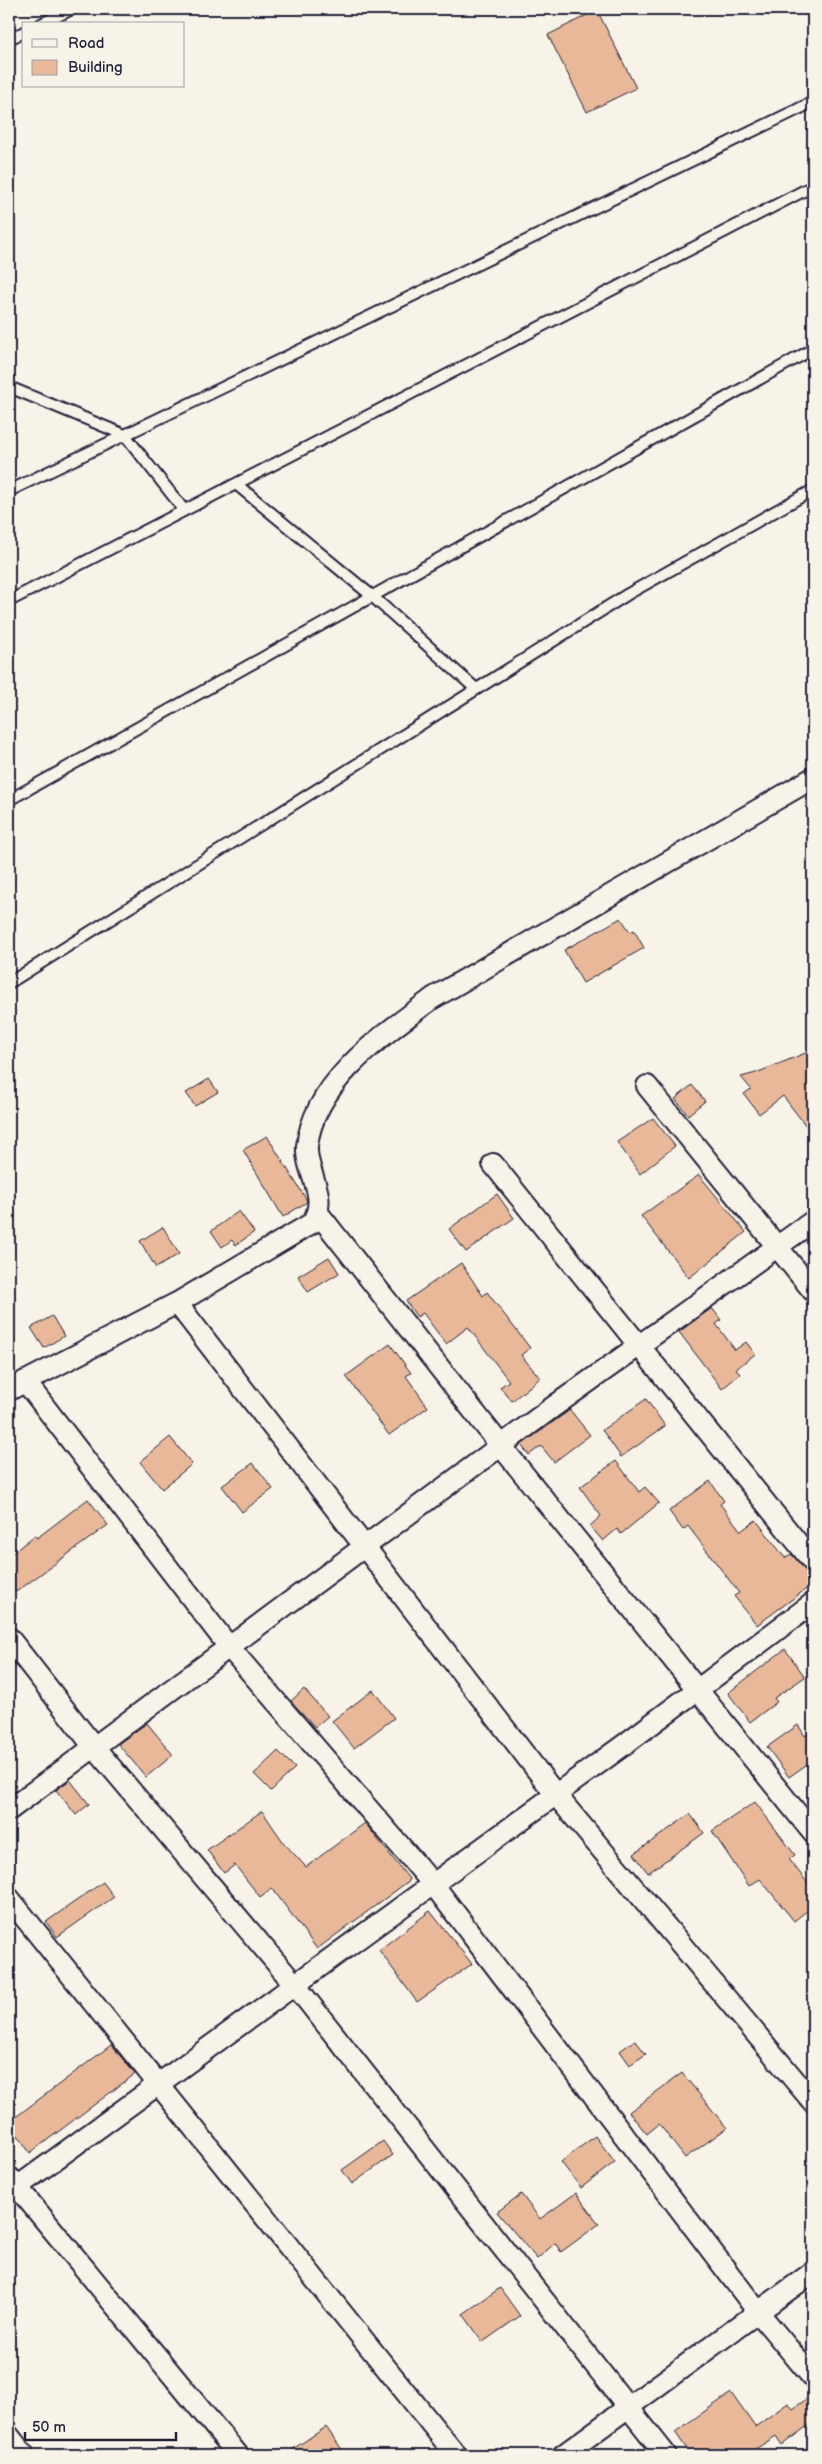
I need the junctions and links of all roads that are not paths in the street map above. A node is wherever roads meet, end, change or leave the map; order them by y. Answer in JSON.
{"nodes":[{"id":1,"x":72,"y":9,"type":"edge"},
{"id":2,"x":45,"y":22,"type":"edge"},
{"id":3,"x":22,"y":33,"type":"edge"},
{"id":4,"x":9,"y":39,"type":"edge"},
{"id":5,"x":813,"y":102,"type":"edge"},
{"id":6,"x":813,"y":186,"type":"edge"},
{"id":7,"x":813,"y":349,"type":"edge"},
{"id":8,"x":9,"y":387,"type":"edge"},
{"id":9,"x":125,"y":435,"type":"junction"},
{"id":10,"x":236,"y":484,"type":"junction"},
{"id":11,"x":813,"y":490,"type":"edge"},
{"id":12,"x":9,"y":491,"type":"edge"},
{"id":13,"x":184,"y":510,"type":"junction"},
{"id":14,"x":372,"y":596,"type":"junction"},
{"id":15,"x":9,"y":601,"type":"edge"},
{"id":16,"x":476,"y":689,"type":"junction"},
{"id":17,"x":813,"y":778,"type":"edge"},
{"id":18,"x":9,"y":800,"type":"edge"},
{"id":19,"x":9,"y":983,"type":"edge"},
{"id":20,"x":647,"y":1086,"type":"dead end"},
{"id":21,"x":493,"y":1164,"type":"dead end"},
{"id":22,"x":318,"y":1213,"type":"junction"},
{"id":23,"x":813,"y":1221,"type":"edge"},
{"id":24,"x":778,"y":1246,"type":"junction"},
{"id":25,"x":813,"y":1291,"type":"edge"},
{"id":26,"x":177,"y":1302,"type":"junction"},
{"id":27,"x":639,"y":1346,"type":"junction"},
{"id":28,"x":17,"y":1386,"type":"edge"},
{"id":29,"x":501,"y":1446,"type":"junction"},
{"id":30,"x":366,"y":1546,"type":"junction"},
{"id":31,"x":813,"y":1562,"type":"edge"},
{"id":32,"x":813,"y":1603,"type":"edge"},
{"id":33,"x":9,"y":1638,"type":"edge"},
{"id":34,"x":229,"y":1646,"type":"junction"},
{"id":35,"x":696,"y":1690,"type":"junction"},
{"id":36,"x":94,"y":1746,"type":"junction"},
{"id":37,"x":556,"y":1794,"type":"junction"},
{"id":38,"x":9,"y":1810,"type":"edge"},
{"id":39,"x":813,"y":1833,"type":"edge"},
{"id":40,"x":433,"y":1884,"type":"junction"},
{"id":41,"x":9,"y":1898,"type":"edge"},
{"id":42,"x":295,"y":1985,"type":"junction"},
{"id":43,"x":158,"y":2084,"type":"junction"},
{"id":44,"x":813,"y":2102,"type":"edge"},
{"id":45,"x":12,"y":2186,"type":"edge"},
{"id":46,"x":813,"y":2272,"type":"edge"},
{"id":47,"x":758,"y":2312,"type":"junction"},
{"id":48,"x":813,"y":2378,"type":"edge"},
{"id":49,"x":627,"y":2408,"type":"junction"},
{"id":50,"x":9,"y":2436,"type":"edge"},
{"id":51,"x":24,"y":2455,"type":"edge"},
{"id":52,"x":238,"y":2455,"type":"edge"},
{"id":53,"x":456,"y":2455,"type":"edge"},
{"id":54,"x":563,"y":2455,"type":"edge"},
{"id":55,"x":666,"y":2455,"type":"edge"}],
"edges":[{"from":1,"to":2,"type":"lane"},
{"from":3,"to":4,"type":"lane"},
{"from":5,"to":9,"type":"lane"},
{"from":6,"to":10,"type":"lane"},
{"from":7,"to":14,"type":"lane"},
{"from":8,"to":9,"type":"lane"},
{"from":9,"to":12,"type":"lane"},
{"from":9,"to":13,"type":"lane"},
{"from":10,"to":13,"type":"lane"},
{"from":10,"to":14,"type":"lane"},
{"from":11,"to":16,"type":"lane"},
{"from":13,"to":15,"type":"lane"},
{"from":14,"to":16,"type":"lane"},
{"from":14,"to":18,"type":"lane"},
{"from":16,"to":19,"type":"lane"},
{"from":17,"to":22,"type":"street"},
{"from":20,"to":24,"type":"street"},
{"from":21,"to":27,"type":"street"},
{"from":22,"to":26,"type":"street"},
{"from":22,"to":29,"type":"street"},
{"from":23,"to":24,"type":"street"},
{"from":24,"to":25,"type":"street"},
{"from":24,"to":27,"type":"street"},
{"from":26,"to":28,"type":"street"},
{"from":26,"to":30,"type":"street"},
{"from":27,"to":29,"type":"street"},
{"from":27,"to":31,"type":"street"},
{"from":28,"to":34,"type":"street"},
{"from":29,"to":30,"type":"street"},
{"from":29,"to":35,"type":"street"},
{"from":30,"to":34,"type":"street"},
{"from":30,"to":37,"type":"street"},
{"from":32,"to":35,"type":"street"},
{"from":33,"to":36,"type":"street"},
{"from":34,"to":36,"type":"street"},
{"from":34,"to":40,"type":"street"},
{"from":35,"to":37,"type":"street"},
{"from":35,"to":39,"type":"street"},
{"from":36,"to":38,"type":"street"},
{"from":36,"to":42,"type":"street"},
{"from":37,"to":40,"type":"street"},
{"from":37,"to":44,"type":"street"},
{"from":40,"to":42,"type":"street"},
{"from":40,"to":47,"type":"street"},
{"from":41,"to":43,"type":"street"},
{"from":42,"to":43,"type":"street"},
{"from":42,"to":49,"type":"street"},
{"from":43,"to":45,"type":"street"},
{"from":43,"to":53,"type":"street"},
{"from":45,"to":52,"type":"street"},
{"from":46,"to":47,"type":"street"},
{"from":47,"to":48,"type":"street"},
{"from":47,"to":49,"type":"street"},
{"from":49,"to":54,"type":"street"},
{"from":49,"to":55,"type":"street"},
{"from":50,"to":51,"type":"street"}]}
